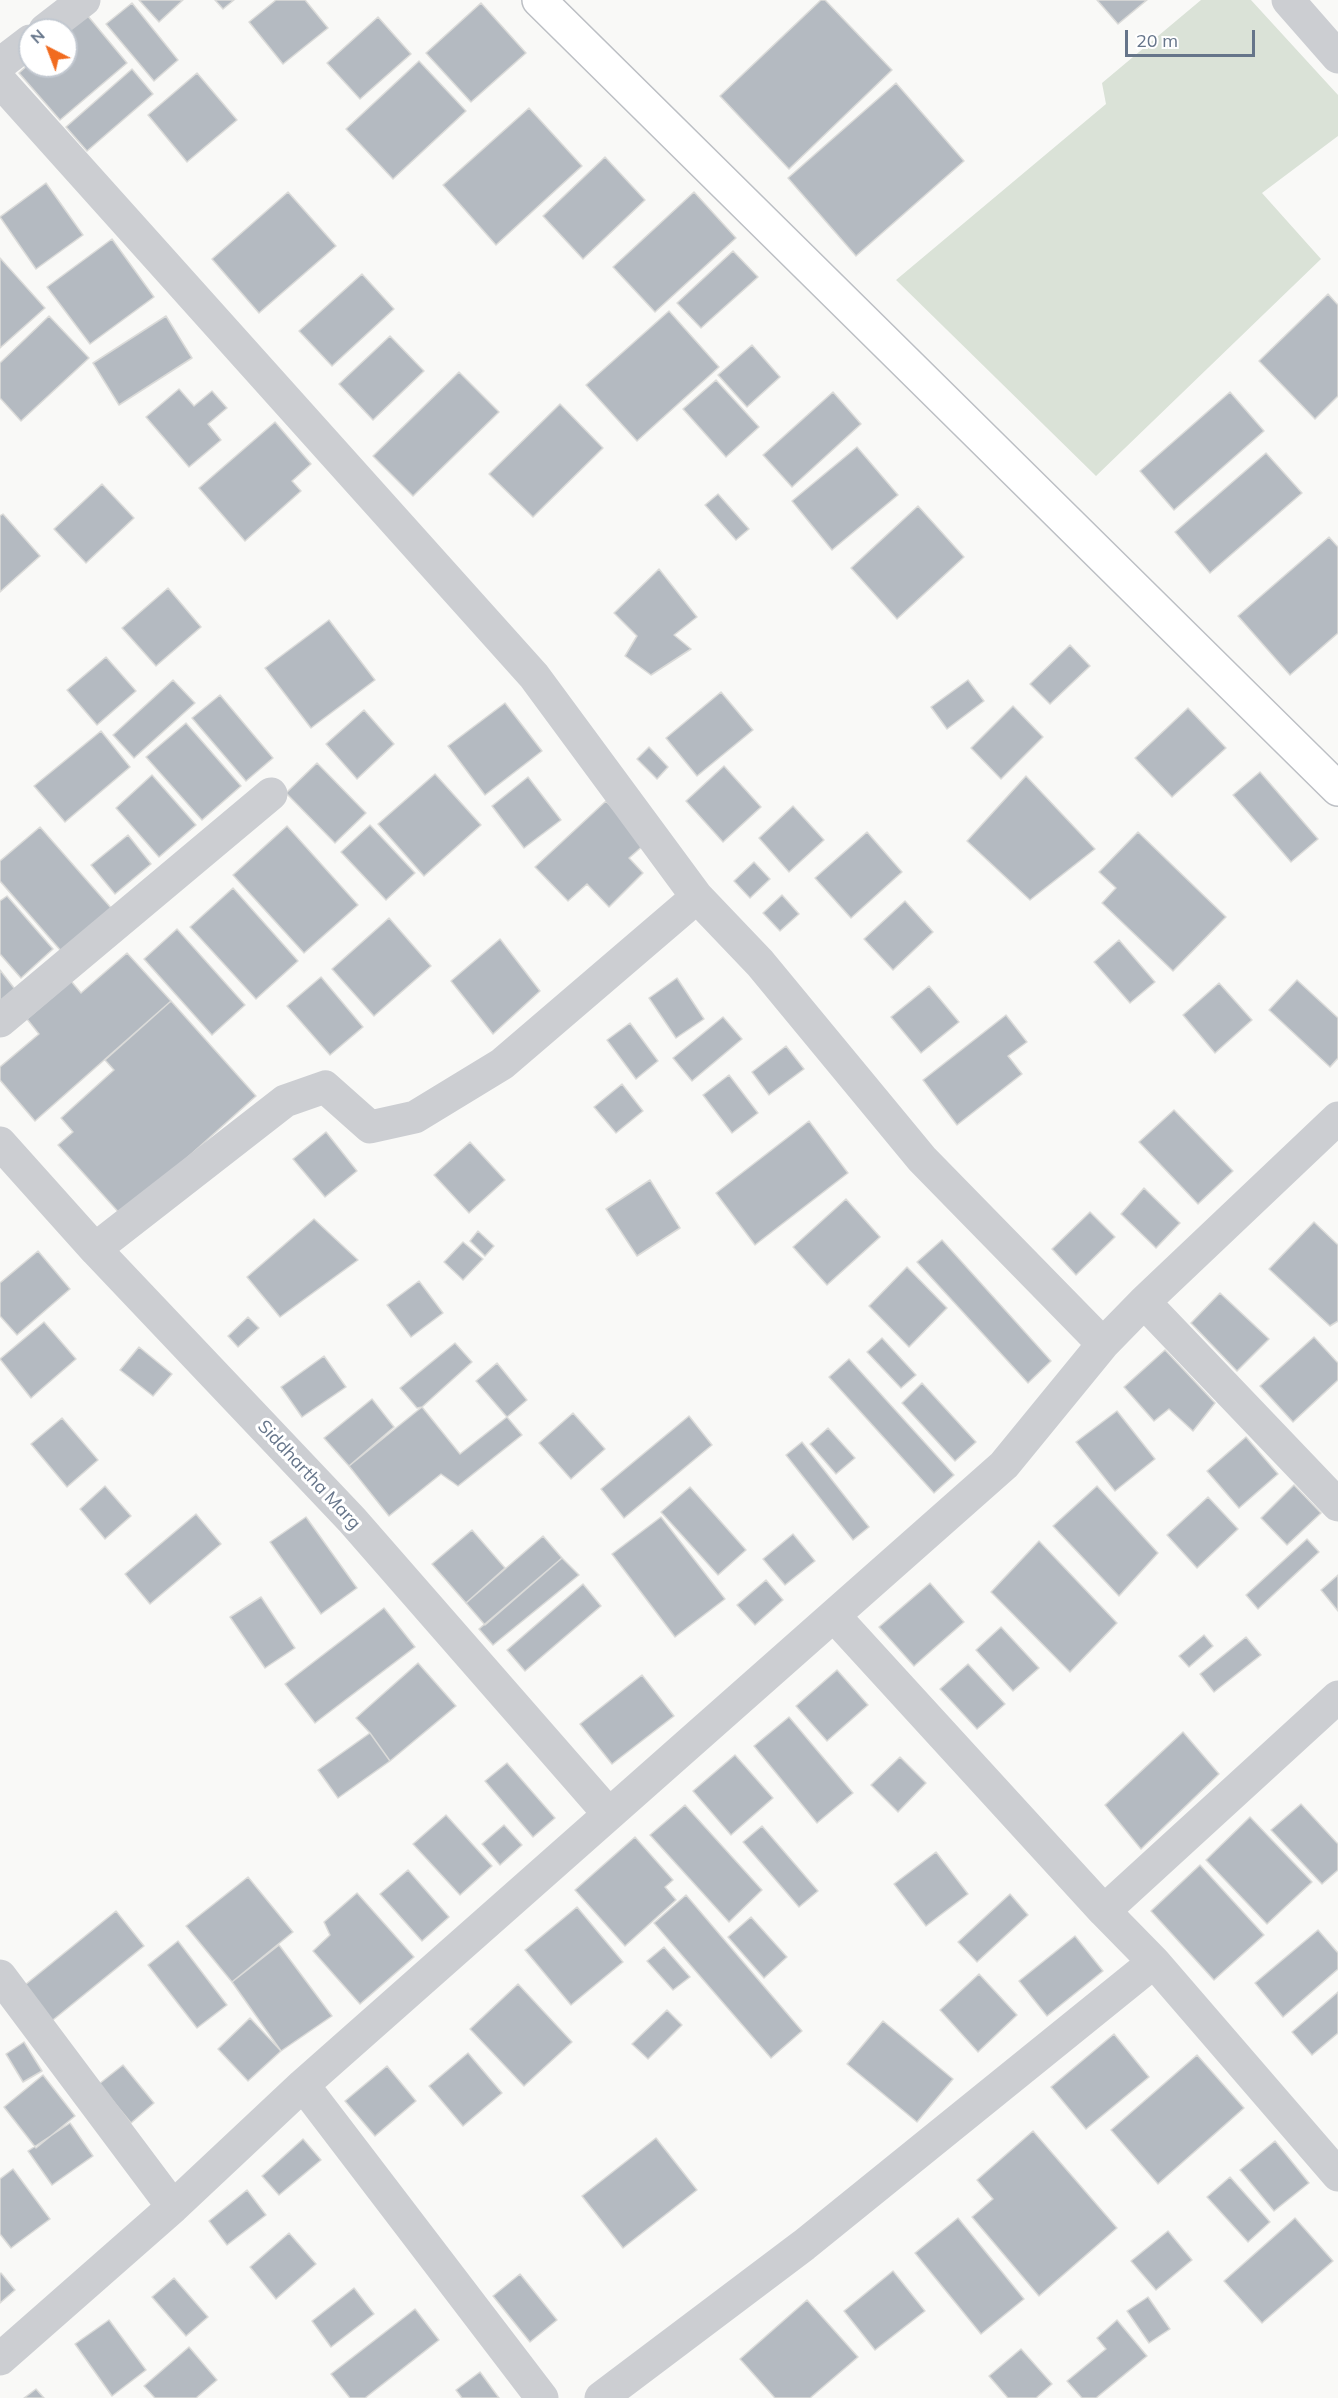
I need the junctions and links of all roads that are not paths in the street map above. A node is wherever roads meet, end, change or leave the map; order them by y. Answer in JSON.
{"nodes":[{"id":1,"x":84,"y":0,"type":"edge"},
{"id":2,"x":539,"y":0,"type":"edge"},
{"id":3,"x":1288,"y":0,"type":"edge"},
{"id":4,"x":61,"y":18,"type":"edge"},
{"id":5,"x":18,"y":50,"type":"edge"},
{"id":6,"x":1338,"y":57,"type":"edge"},
{"id":7,"x":0,"y":64,"type":"edge"},
{"id":8,"x":0,"y":81,"type":"edge"},
{"id":9,"x":1338,"y":789,"type":"edge"},
{"id":10,"x":271,"y":794,"type":"dead end"},
{"id":11,"x":697,"y":897,"type":"junction"},
{"id":12,"x":0,"y":1021,"type":"edge"},
{"id":13,"x":1338,"y":1118,"type":"edge"},
{"id":14,"x":0,"y":1143,"type":"edge"},
{"id":15,"x":95,"y":1249,"type":"junction"},
{"id":16,"x":1144,"y":1302,"type":"junction"},
{"id":17,"x":1103,"y":1344,"type":"junction"},
{"id":18,"x":1338,"y":1505,"type":"edge"},
{"id":19,"x":835,"y":1617,"type":"junction"},
{"id":20,"x":1338,"y":1697,"type":"edge"},
{"id":21,"x":609,"y":1814,"type":"junction"},
{"id":22,"x":1104,"y":1911,"type":"junction"},
{"id":23,"x":1154,"y":1962,"type":"junction"},
{"id":24,"x":0,"y":1976,"type":"edge"},
{"id":25,"x":303,"y":2085,"type":"junction"},
{"id":26,"x":1338,"y":2175,"type":"edge"},
{"id":27,"x":173,"y":2207,"type":"junction"},
{"id":28,"x":0,"y":2359,"type":"edge"},
{"id":29,"x":542,"y":2398,"type":"edge"},
{"id":30,"x":602,"y":2398,"type":"edge"}],
"edges":[{"from":1,"to":4,"type":"street"},
{"from":2,"to":9,"type":"main road"},
{"from":3,"to":6,"type":"street"},
{"from":5,"to":7,"type":"street"},
{"from":8,"to":11,"type":"street"},
{"from":10,"to":12,"type":"street"},
{"from":11,"to":15,"type":"street"},
{"from":11,"to":17,"type":"street"},
{"from":13,"to":16,"type":"street"},
{"from":14,"to":15,"type":"street","name":"Siddhartha Marg"},
{"from":15,"to":21,"type":"street","name":"Siddhartha Marg"},
{"from":16,"to":17,"type":"street"},
{"from":16,"to":18,"type":"street"},
{"from":17,"to":19,"type":"street"},
{"from":19,"to":21,"type":"street"},
{"from":19,"to":22,"type":"street"},
{"from":20,"to":22,"type":"street"},
{"from":21,"to":25,"type":"street"},
{"from":22,"to":23,"type":"street"},
{"from":23,"to":26,"type":"street"},
{"from":23,"to":30,"type":"street"},
{"from":24,"to":27,"type":"street"},
{"from":25,"to":27,"type":"street"},
{"from":25,"to":29,"type":"street"},
{"from":27,"to":28,"type":"street"}]}
